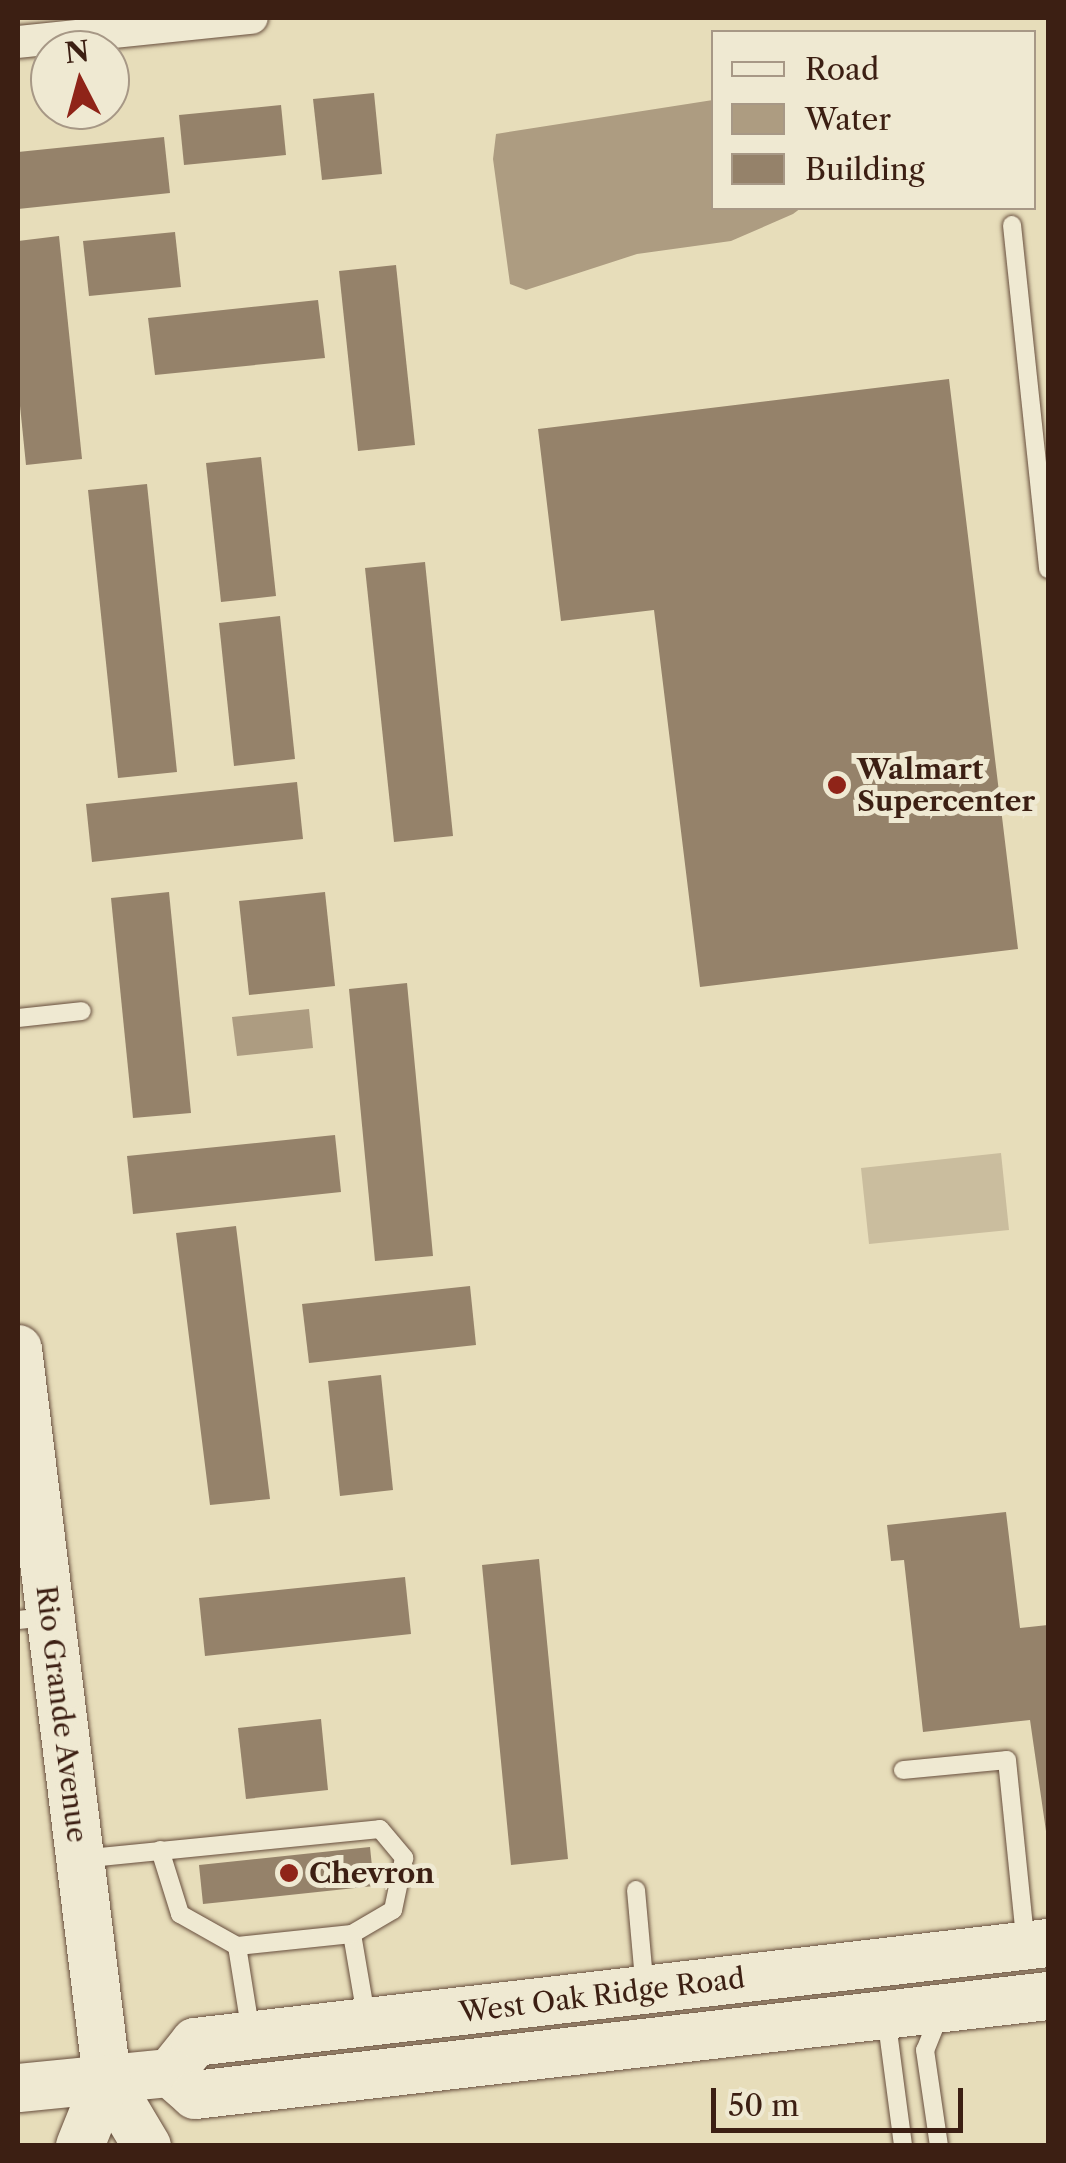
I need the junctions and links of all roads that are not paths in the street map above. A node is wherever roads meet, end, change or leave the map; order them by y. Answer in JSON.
{"nodes":[{"id":1,"x":252,"y":18,"type":"edge"},
{"id":2,"x":18,"y":42,"type":"edge"},
{"id":3,"x":1012,"y":224,"type":"dead end"},
{"id":4,"x":1048,"y":569,"type":"edge"},
{"id":5,"x":82,"y":1010,"type":"dead end"},
{"id":6,"x":18,"y":1018,"type":"edge"},
{"id":7,"x":18,"y":1349,"type":"edge"},
{"id":8,"x":34,"y":1619,"type":"edge"},
{"id":9,"x":903,"y":1770,"type":"dead end"},
{"id":10,"x":160,"y":1850,"type":"junction"},
{"id":11,"x":80,"y":1859,"type":"junction"},
{"id":12,"x":636,"y":1890,"type":"dead end"},
{"id":13,"x":352,"y":1934,"type":"junction"},
{"id":14,"x":237,"y":1946,"type":"junction"},
{"id":15,"x":1041,"y":1951,"type":"edge"},
{"id":16,"x":645,"y":1990,"type":"junction"},
{"id":17,"x":1048,"y":1996,"type":"edge"},
{"id":18,"x":943,"y":2009,"type":"junction"},
{"id":19,"x":886,"y":2015,"type":"junction"},
{"id":20,"x":368,"y":2022,"type":"junction"},
{"id":21,"x":251,"y":2036,"type":"junction"},
{"id":22,"x":432,"y":2068,"type":"junction"},
{"id":23,"x":170,"y":2073,"type":"junction"},
{"id":24,"x":107,"y":2079,"type":"junction"},
{"id":25,"x":18,"y":2089,"type":"edge"},
{"id":26,"x":80,"y":2146,"type":"edge"},
{"id":27,"x":147,"y":2146,"type":"edge"},
{"id":28,"x":902,"y":2146,"type":"edge"},
{"id":29,"x":939,"y":2146,"type":"edge"}],
"edges":[{"from":1,"to":2,"type":"street"},
{"from":3,"to":4,"type":"lane"},
{"from":5,"to":6,"type":"lane"},
{"from":7,"to":8,"type":"street","name":"Rio Grande Avenue"},
{"from":8,"to":11,"type":"street","name":"Rio Grande Avenue"},
{"from":9,"to":15,"type":"lane"},
{"from":10,"to":11,"type":"lane"},
{"from":10,"to":13,"type":"lane"},
{"from":10,"to":14,"type":"lane"},
{"from":11,"to":24,"type":"street","name":"Rio Grande Avenue"},
{"from":12,"to":16,"type":"lane"},
{"from":13,"to":14,"type":"lane"},
{"from":13,"to":20,"type":"lane"},
{"from":14,"to":21,"type":"lane"},
{"from":15,"to":16,"type":"street","name":"West Oak Ridge Road"},
{"from":15,"to":19,"type":"street"},
{"from":16,"to":20,"type":"street","name":"West Oak Ridge Road"},
{"from":16,"to":22,"type":"street"},
{"from":17,"to":18,"type":"street","name":"West Oak Ridge Road"},
{"from":18,"to":19,"type":"street","name":"West Oak Ridge Road"},
{"from":18,"to":29,"type":"lane"},
{"from":19,"to":22,"type":"street","name":"West Oak Ridge Road"},
{"from":19,"to":28,"type":"lane"},
{"from":20,"to":21,"type":"street","name":"West Oak Ridge Road"},
{"from":21,"to":23,"type":"street","name":"West Oak Ridge Road"},
{"from":22,"to":23,"type":"street","name":"West Oak Ridge Road"},
{"from":23,"to":24,"type":"street","name":"West Oak Ridge Road"},
{"from":24,"to":25,"type":"street","name":"West Oak Ridge Road"},
{"from":24,"to":26,"type":"street","name":"Rio Grande Avenue"},
{"from":24,"to":27,"type":"street","name":"Rio Grande Avenue"}]}
